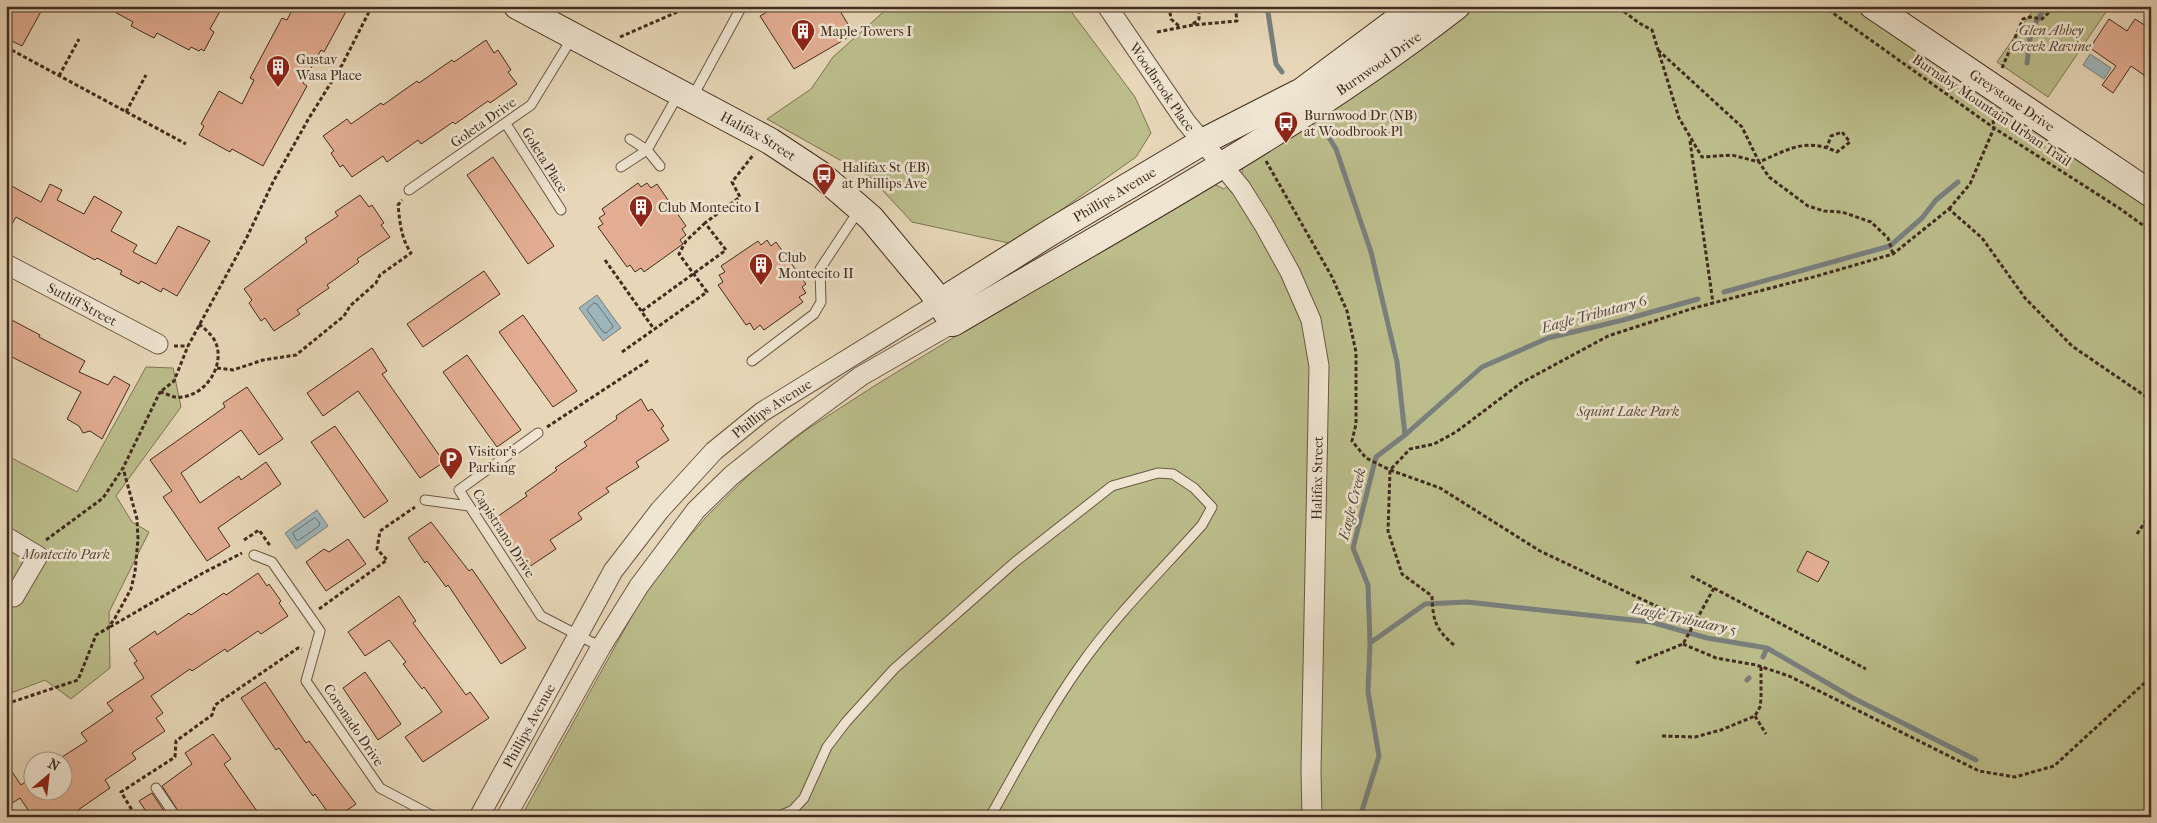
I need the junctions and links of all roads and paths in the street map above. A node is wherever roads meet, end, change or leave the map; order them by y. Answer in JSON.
{"nodes":[{"id":1,"x":372,"y":6,"type":"edge"},
{"id":2,"x":517,"y":6,"type":"edge"},
{"id":3,"x":691,"y":6,"type":"edge"},
{"id":4,"x":742,"y":6,"type":"edge"},
{"id":5,"x":1107,"y":6,"type":"edge"},
{"id":6,"x":1169,"y":6,"type":"edge"},
{"id":7,"x":1416,"y":6,"type":"edge"},
{"id":8,"x":1456,"y":6,"type":"edge"},
{"id":9,"x":1621,"y":6,"type":"edge"},
{"id":10,"x":1823,"y":6,"type":"edge"},
{"id":11,"x":1873,"y":6,"type":"edge"},
{"id":12,"x":2056,"y":6,"type":"edge"},
{"id":13,"x":1199,"y":13,"type":"dead end"},
{"id":14,"x":1236,"y":13,"type":"dead end"},
{"id":15,"x":550,"y":14,"type":"edge"},
{"id":16,"x":1193,"y":25,"type":"junction"},
{"id":17,"x":1181,"y":27,"type":"junction"},
{"id":18,"x":1157,"y":32,"type":"dead end"},
{"id":19,"x":573,"y":36,"type":"junction"},
{"id":20,"x":79,"y":38,"type":"dead end"},
{"id":21,"x":617,"y":38,"type":"dead end"},
{"id":22,"x":6,"y":47,"type":"edge"},
{"id":23,"x":1658,"y":50,"type":"junction"},
{"id":24,"x":2002,"y":70,"type":"dead end"},
{"id":25,"x":146,"y":75,"type":"dead end"},
{"id":26,"x":59,"y":76,"type":"junction"},
{"id":27,"x":685,"y":96,"type":"junction"},
{"id":28,"x":1991,"y":105,"type":"dead end"},
{"id":29,"x":126,"y":112,"type":"junction"},
{"id":30,"x":506,"y":124,"type":"junction"},
{"id":31,"x":1994,"y":128,"type":"junction"},
{"id":32,"x":1690,"y":138,"type":"junction"},
{"id":33,"x":630,"y":139,"type":"dead end"},
{"id":34,"x":1204,"y":141,"type":"junction"},
{"id":35,"x":186,"y":144,"type":"dead end"},
{"id":36,"x":1827,"y":147,"type":"junction"},
{"id":37,"x":647,"y":150,"type":"junction"},
{"id":38,"x":755,"y":154,"type":"dead end"},
{"id":39,"x":1263,"y":156,"type":"dead end"},
{"id":40,"x":1759,"y":162,"type":"junction"},
{"id":41,"x":1222,"y":164,"type":"junction"},
{"id":42,"x":660,"y":166,"type":"dead end"},
{"id":43,"x":621,"y":167,"type":"dead end"},
{"id":44,"x":409,"y":190,"type":"joint"},
{"id":45,"x":2151,"y":194,"type":"edge"},
{"id":46,"x":860,"y":208,"type":"junction"},
{"id":47,"x":1949,"y":209,"type":"junction"},
{"id":48,"x":560,"y":210,"type":"dead end"},
{"id":49,"x":705,"y":223,"type":"junction"},
{"id":50,"x":2151,"y":231,"type":"edge"},
{"id":51,"x":1893,"y":254,"type":"junction"},
{"id":52,"x":605,"y":260,"type":"dead end"},
{"id":53,"x":6,"y":264,"type":"edge"},
{"id":54,"x":694,"y":273,"type":"junction"},
{"id":55,"x":1713,"y":303,"type":"junction"},
{"id":56,"x":642,"y":311,"type":"junction"},
{"id":57,"x":946,"y":312,"type":"junction"},
{"id":58,"x":199,"y":324,"type":"junction"},
{"id":59,"x":654,"y":329,"type":"junction"},
{"id":60,"x":158,"y":344,"type":"dead end"},
{"id":61,"x":622,"y":352,"type":"dead end"},
{"id":62,"x":649,"y":360,"type":"dead end"},
{"id":63,"x":752,"y":361,"type":"dead end"},
{"id":64,"x":217,"y":368,"type":"junction"},
{"id":65,"x":160,"y":392,"type":"junction"},
{"id":66,"x":2151,"y":400,"type":"edge"},
{"id":67,"x":538,"y":433,"type":"joint"},
{"id":68,"x":123,"y":468,"type":"junction"},
{"id":69,"x":1388,"y":469,"type":"junction"},
{"id":70,"x":424,"y":500,"type":"joint"},
{"id":71,"x":469,"y":506,"type":"junction"},
{"id":72,"x":2151,"y":513,"type":"edge"},
{"id":73,"x":2137,"y":534,"type":"dead end"},
{"id":74,"x":244,"y":540,"type":"dead end"},
{"id":75,"x":6,"y":541,"type":"edge"},
{"id":76,"x":31,"y":552,"type":"junction"},
{"id":77,"x":276,"y":554,"type":"dead end"},
{"id":78,"x":254,"y":555,"type":"joint"},
{"id":79,"x":1690,"y":576,"type":"dead end"},
{"id":80,"x":1714,"y":588,"type":"junction"},
{"id":81,"x":6,"y":593,"type":"edge"},
{"id":82,"x":316,"y":611,"type":"dead end"},
{"id":83,"x":108,"y":628,"type":"junction"},
{"id":84,"x":1691,"y":629,"type":"junction"},
{"id":85,"x":578,"y":634,"type":"junction"},
{"id":86,"x":1683,"y":644,"type":"junction"},
{"id":87,"x":1454,"y":645,"type":"dead end"},
{"id":88,"x":601,"y":647,"type":"junction"},
{"id":89,"x":314,"y":653,"type":"junction"},
{"id":90,"x":1636,"y":663,"type":"dead end"},
{"id":91,"x":1761,"y":666,"type":"junction"},
{"id":92,"x":1866,"y":669,"type":"dead end"},
{"id":93,"x":2151,"y":676,"type":"edge"},
{"id":94,"x":6,"y":704,"type":"edge"},
{"id":95,"x":1755,"y":716,"type":"junction"},
{"id":96,"x":1766,"y":734,"type":"dead end"},
{"id":97,"x":1662,"y":736,"type":"dead end"},
{"id":98,"x":156,"y":788,"type":"dead end"},
{"id":99,"x":122,"y":817,"type":"edge"},
{"id":100,"x":176,"y":817,"type":"edge"},
{"id":101,"x":435,"y":817,"type":"edge"},
{"id":102,"x":479,"y":817,"type":"edge"},
{"id":103,"x":506,"y":817,"type":"edge"},
{"id":104,"x":777,"y":817,"type":"edge"},
{"id":105,"x":990,"y":817,"type":"edge"},
{"id":106,"x":1312,"y":817,"type":"edge"}],
"edges":[{"from":1,"to":58,"type":"path"},
{"from":2,"to":15,"type":"street","name":"Halifax Street"},
{"from":3,"to":21,"type":"path"},
{"from":4,"to":27,"type":"lane"},
{"from":5,"to":34,"type":"street","name":"Woodbrook Place"},
{"from":6,"to":17,"type":"path"},
{"from":7,"to":34,"type":"street","name":"Burnwood Drive"},
{"from":8,"to":41,"type":"street","name":"Burnwood Drive"},
{"from":9,"to":23,"type":"path"},
{"from":10,"to":31,"type":"path","name":"Burnaby Mountain Urban Trail"},
{"from":11,"to":45,"type":"street","name":"Greystone Drive"},
{"from":12,"to":24,"type":"path"},
{"from":13,"to":16,"type":"path"},
{"from":14,"to":16,"type":"path"},
{"from":15,"to":19,"type":"street","name":"Halifax Street"},
{"from":16,"to":17,"type":"path"},
{"from":17,"to":18,"type":"path"},
{"from":19,"to":27,"type":"street","name":"Halifax Street"},
{"from":19,"to":30,"type":"lane","name":"Goleta Drive"},
{"from":20,"to":26,"type":"path"},
{"from":22,"to":26,"type":"path"},
{"from":23,"to":32,"type":"path"},
{"from":23,"to":40,"type":"path"},
{"from":25,"to":29,"type":"path"},
{"from":26,"to":29,"type":"path"},
{"from":27,"to":37,"type":"lane"},
{"from":27,"to":46,"type":"street","name":"Halifax Street"},
{"from":28,"to":31,"type":"path"},
{"from":29,"to":35,"type":"path"},
{"from":30,"to":44,"type":"lane","name":"Goleta Drive"},
{"from":30,"to":48,"type":"lane","name":"Goleta Place"},
{"from":31,"to":47,"type":"path"},
{"from":31,"to":50,"type":"path","name":"Burnaby Mountain Urban Trail"},
{"from":32,"to":40,"type":"path"},
{"from":32,"to":55,"type":"path"},
{"from":33,"to":37,"type":"lane"},
{"from":34,"to":41,"type":"street","name":"Woodbrook Place"},
{"from":34,"to":57,"type":"street","name":"Phillips Avenue"},
{"from":36,"to":36,"type":"path"},
{"from":36,"to":40,"type":"path"},
{"from":37,"to":42,"type":"lane"},
{"from":37,"to":43,"type":"lane"},
{"from":38,"to":49,"type":"path"},
{"from":39,"to":69,"type":"path"},
{"from":40,"to":51,"type":"path"},
{"from":41,"to":57,"type":"street","name":"Phillips Avenue"},
{"from":41,"to":106,"type":"street","name":"Halifax Street"},
{"from":44,"to":64,"type":"path"},
{"from":46,"to":57,"type":"street","name":"Halifax Street"},
{"from":46,"to":63,"type":"lane"},
{"from":47,"to":51,"type":"path"},
{"from":47,"to":66,"type":"path"},
{"from":49,"to":54,"type":"path"},
{"from":49,"to":54,"type":"path"},
{"from":51,"to":55,"type":"path"},
{"from":52,"to":56,"type":"path"},
{"from":53,"to":60,"type":"street","name":"Sutliff Street"},
{"from":54,"to":56,"type":"path"},
{"from":54,"to":59,"type":"path"},
{"from":55,"to":69,"type":"path"},
{"from":56,"to":59,"type":"path"},
{"from":57,"to":85,"type":"street","name":"Phillips Avenue"},
{"from":57,"to":88,"type":"street","name":"Phillips Avenue"},
{"from":58,"to":64,"type":"path"},
{"from":58,"to":65,"type":"path"},
{"from":59,"to":61,"type":"path"},
{"from":62,"to":67,"type":"path"},
{"from":64,"to":65,"type":"path"},
{"from":65,"to":68,"type":"path"},
{"from":67,"to":71,"type":"lane","name":"Capistrano Drive"},
{"from":68,"to":76,"type":"path"},
{"from":68,"to":83,"type":"path"},
{"from":69,"to":84,"type":"path"},
{"from":69,"to":87,"type":"path"},
{"from":70,"to":71,"type":"lane"},
{"from":70,"to":82,"type":"path"},
{"from":71,"to":85,"type":"lane","name":"Capistrano Drive"},
{"from":72,"to":73,"type":"path"},
{"from":74,"to":77,"type":"path"},
{"from":75,"to":76,"type":"street"},
{"from":76,"to":81,"type":"street"},
{"from":78,"to":83,"type":"path"},
{"from":78,"to":89,"type":"lane","name":"Coronado Drive"},
{"from":79,"to":80,"type":"path"},
{"from":80,"to":84,"type":"path"},
{"from":80,"to":92,"type":"path"},
{"from":83,"to":94,"type":"path"},
{"from":84,"to":86,"type":"path"},
{"from":85,"to":88,"type":"lane","name":"Capistrano Drive"},
{"from":85,"to":102,"type":"street","name":"Phillips Avenue"},
{"from":86,"to":90,"type":"path"},
{"from":86,"to":91,"type":"path"},
{"from":88,"to":103,"type":"street","name":"Phillips Avenue"},
{"from":89,"to":99,"type":"path"},
{"from":89,"to":101,"type":"lane","name":"Coronado Drive"},
{"from":91,"to":93,"type":"path"},
{"from":91,"to":95,"type":"path"},
{"from":95,"to":96,"type":"path"},
{"from":95,"to":97,"type":"path"},
{"from":98,"to":100,"type":"lane"},
{"from":104,"to":105,"type":"lane"}]}
